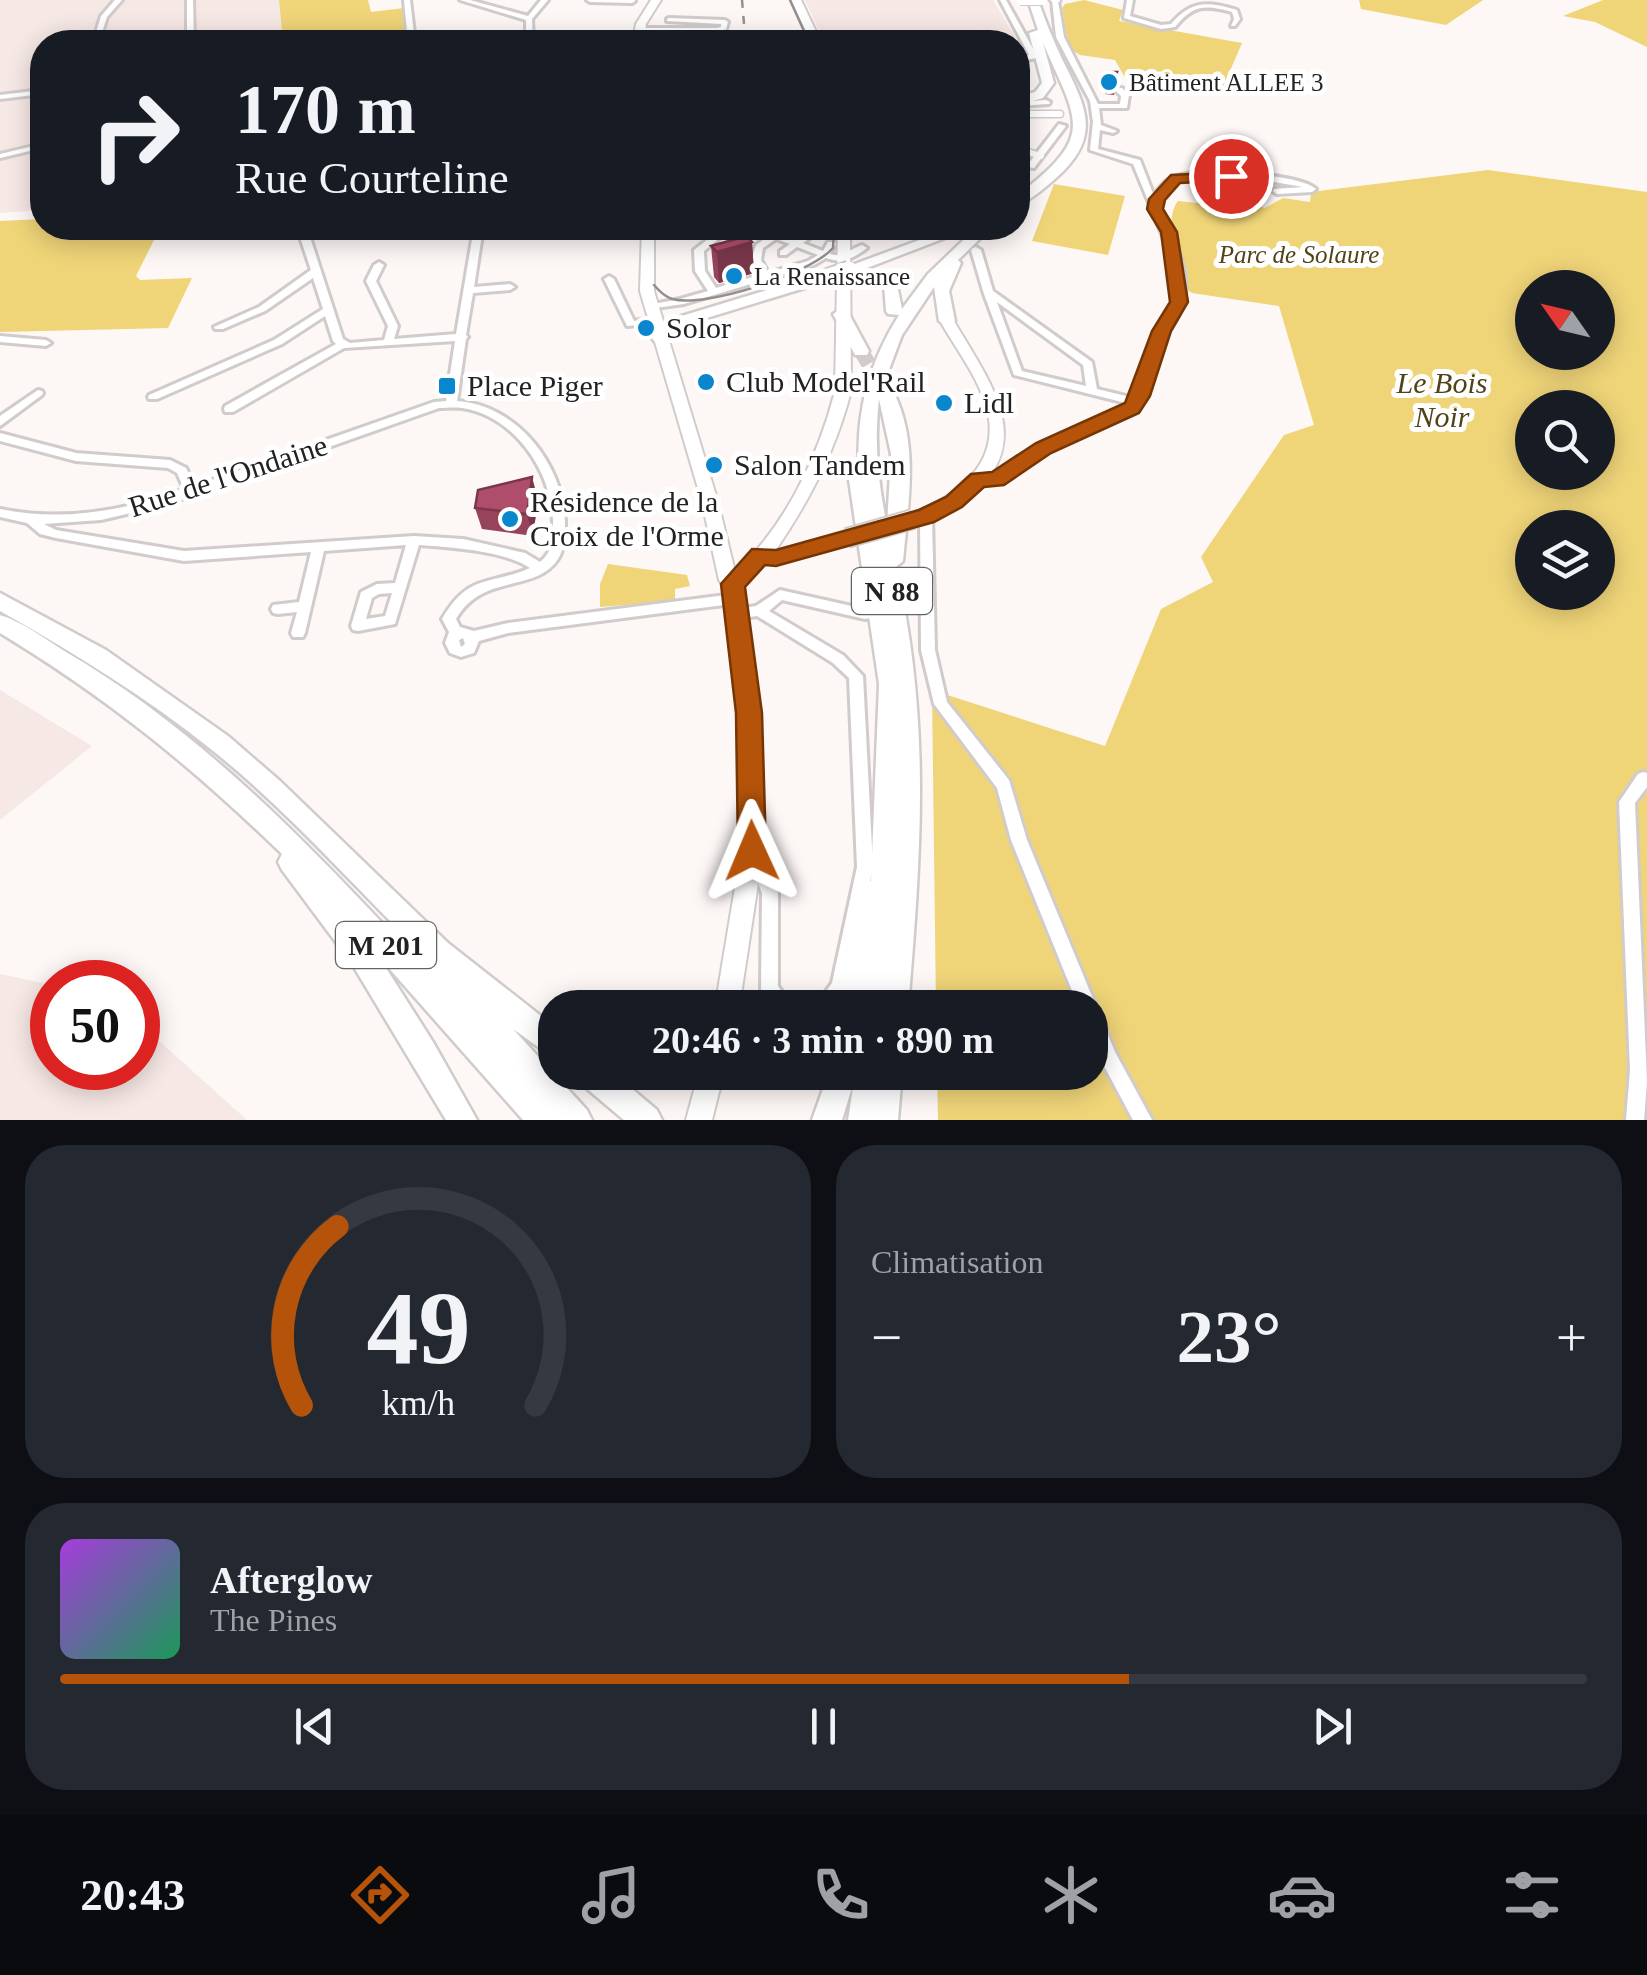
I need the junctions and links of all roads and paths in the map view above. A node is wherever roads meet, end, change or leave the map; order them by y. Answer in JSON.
{"nodes":[{"id":1,"x":119,"y":0,"type":"edge"},
{"id":2,"x":190,"y":0,"type":"edge"},
{"id":3,"x":408,"y":0,"type":"edge"},
{"id":4,"x":463,"y":0,"type":"edge"},
{"id":5,"x":545,"y":0,"type":"edge"},
{"id":6,"x":590,"y":0,"type":"edge"},
{"id":7,"x":604,"y":0,"type":"edge"},
{"id":8,"x":656,"y":0,"type":"edge"},
{"id":9,"x":796,"y":0,"type":"edge"},
{"id":10,"x":1004,"y":0,"type":"edge"},
{"id":11,"x":1026,"y":0,"type":"edge"},
{"id":12,"x":1055,"y":0,"type":"edge"},
{"id":13,"x":1066,"y":0,"type":"edge"},
{"id":14,"x":1130,"y":0,"type":"edge"},
{"id":15,"x":632,"y":1,"type":"edge"},
{"id":16,"x":1043,"y":1,"type":"edge"},
{"id":17,"x":108,"y":3,"type":"edge"},
{"id":18,"x":529,"y":19,"type":"junction"},
{"id":19,"x":669,"y":20,"type":"dead end"},
{"id":20,"x":1233,"y":25,"type":"dead end"},
{"id":21,"x":100,"y":30,"type":"edge"},
{"id":22,"x":190,"y":30,"type":"edge"},
{"id":23,"x":411,"y":30,"type":"edge"},
{"id":24,"x":529,"y":30,"type":"edge"},
{"id":25,"x":643,"y":30,"type":"edge"},
{"id":26,"x":722,"y":30,"type":"edge"},
{"id":27,"x":810,"y":30,"type":"edge"},
{"id":28,"x":1020,"y":30,"type":"edge"},
{"id":29,"x":1035,"y":31,"type":"junction"},
{"id":30,"x":30,"y":93,"type":"edge"},
{"id":31,"x":0,"y":96,"type":"edge"},
{"id":32,"x":1030,"y":98,"type":"edge"},
{"id":33,"x":1030,"y":102,"type":"edge"},
{"id":34,"x":1046,"y":102,"type":"dead end"},
{"id":35,"x":1030,"y":114,"type":"edge"},
{"id":36,"x":1062,"y":114,"type":"dead end"},
{"id":37,"x":1062,"y":126,"type":"dead end"},
{"id":38,"x":1096,"y":126,"type":"junction"},
{"id":39,"x":1110,"y":130,"type":"dead end"},
{"id":40,"x":30,"y":149,"type":"edge"},
{"id":41,"x":1030,"y":153,"type":"edge"},
{"id":42,"x":0,"y":156,"type":"edge"},
{"id":43,"x":1041,"y":156,"type":"junction"},
{"id":44,"x":1030,"y":166,"type":"edge"},
{"id":45,"x":1030,"y":181,"type":"edge"},
{"id":46,"x":1142,"y":182,"type":"junction"},
{"id":47,"x":1030,"y":190,"type":"edge"},
{"id":48,"x":1132,"y":191,"type":"dead end"},
{"id":49,"x":1277,"y":191,"type":"dead end"},
{"id":50,"x":1155,"y":209,"type":"junction"},
{"id":51,"x":306,"y":240,"type":"edge"},
{"id":52,"x":477,"y":240,"type":"edge"},
{"id":53,"x":647,"y":240,"type":"edge"},
{"id":54,"x":712,"y":240,"type":"edge"},
{"id":55,"x":764,"y":240,"type":"edge"},
{"id":56,"x":789,"y":240,"type":"edge"},
{"id":57,"x":801,"y":240,"type":"edge"},
{"id":58,"x":904,"y":240,"type":"edge"},
{"id":59,"x":955,"y":240,"type":"edge"},
{"id":60,"x":970,"y":240,"type":"edge"},
{"id":61,"x":796,"y":244,"type":"junction"},
{"id":62,"x":976,"y":250,"type":"dead end"},
{"id":63,"x":841,"y":252,"type":"edge"},
{"id":64,"x":783,"y":253,"type":"dead end"},
{"id":65,"x":954,"y":253,"type":"junction"},
{"id":66,"x":379,"y":265,"type":"dead end"},
{"id":67,"x":316,"y":271,"type":"junction"},
{"id":68,"x":765,"y":276,"type":"junction"},
{"id":69,"x":608,"y":278,"type":"dead end"},
{"id":70,"x":510,"y":287,"type":"dead end"},
{"id":71,"x":712,"y":289,"type":"dead end"},
{"id":72,"x":471,"y":290,"type":"junction"},
{"id":73,"x":988,"y":292,"type":"junction"},
{"id":74,"x":327,"y":311,"type":"junction"},
{"id":75,"x":841,"y":314,"type":"junction"},
{"id":76,"x":894,"y":320,"type":"junction"},
{"id":77,"x":946,"y":322,"type":"junction"},
{"id":78,"x":657,"y":323,"type":"junction"},
{"id":79,"x":219,"y":327,"type":"dead end"},
{"id":80,"x":462,"y":338,"type":"junction"},
{"id":81,"x":0,"y":339,"type":"edge"},
{"id":82,"x":46,"y":343,"type":"dead end"},
{"id":83,"x":388,"y":343,"type":"junction"},
{"id":84,"x":344,"y":344,"type":"junction"},
{"id":85,"x":861,"y":352,"type":"tunnel mouth"},
{"id":86,"x":1092,"y":391,"type":"junction"},
{"id":87,"x":38,"y":393,"type":"dead end"},
{"id":88,"x":886,"y":393,"type":"tunnel mouth"},
{"id":89,"x":153,"y":397,"type":"dead end"},
{"id":90,"x":452,"y":402,"type":"junction"},
{"id":91,"x":1138,"y":402,"type":"junction"},
{"id":92,"x":229,"y":409,"type":"dead end"},
{"id":93,"x":0,"y":422,"type":"edge"},
{"id":94,"x":0,"y":437,"type":"edge"},
{"id":95,"x":979,"y":480,"type":"junction"},
{"id":96,"x":191,"y":491,"type":"junction"},
{"id":97,"x":0,"y":513,"type":"edge"},
{"id":98,"x":920,"y":518,"type":"junction"},
{"id":99,"x":32,"y":520,"type":"junction"},
{"id":100,"x":414,"y":540,"type":"junction"},
{"id":101,"x":319,"y":546,"type":"junction"},
{"id":102,"x":760,"y":555,"type":"junction"},
{"id":103,"x":539,"y":568,"type":"junction"},
{"id":104,"x":400,"y":588,"type":"dead end"},
{"id":105,"x":891,"y":588,"type":"junction"},
{"id":106,"x":0,"y":602,"type":"edge"},
{"id":107,"x":740,"y":602,"type":"junction"},
{"id":108,"x":305,"y":606,"type":"junction"},
{"id":109,"x":278,"y":609,"type":"dead end"},
{"id":110,"x":865,"y":614,"type":"dead end"},
{"id":111,"x":0,"y":623,"type":"edge"},
{"id":112,"x":298,"y":633,"type":"dead end"},
{"id":113,"x":890,"y":746,"type":"junction"},
{"id":114,"x":228,"y":770,"type":"junction"},
{"id":115,"x":1647,"y":780,"type":"edge"},
{"id":116,"x":752,"y":851,"type":"junction"},
{"id":117,"x":381,"y":898,"type":"junction"},
{"id":118,"x":730,"y":990,"type":"edge"},
{"id":119,"x":770,"y":990,"type":"edge"},
{"id":120,"x":837,"y":990,"type":"edge"},
{"id":121,"x":859,"y":990,"type":"edge"},
{"id":122,"x":881,"y":990,"type":"edge"},
{"id":123,"x":896,"y":990,"type":"edge"},
{"id":124,"x":1081,"y":990,"type":"edge"},
{"id":125,"x":538,"y":1031,"type":"edge"},
{"id":126,"x":1108,"y":1056,"type":"edge"},
{"id":127,"x":611,"y":1090,"type":"edge"},
{"id":128,"x":707,"y":1090,"type":"edge"},
{"id":129,"x":837,"y":1090,"type":"edge"},
{"id":130,"x":867,"y":1090,"type":"edge"},
{"id":131,"x":886,"y":1090,"type":"edge"},
{"id":132,"x":462,"y":1120,"type":"edge"},
{"id":133,"x":542,"y":1120,"type":"edge"},
{"id":134,"x":577,"y":1120,"type":"edge"},
{"id":135,"x":647,"y":1120,"type":"edge"},
{"id":136,"x":699,"y":1120,"type":"edge"},
{"id":137,"x":827,"y":1120,"type":"edge"},
{"id":138,"x":863,"y":1120,"type":"edge"},
{"id":139,"x":883,"y":1120,"type":"edge"},
{"id":140,"x":1143,"y":1120,"type":"edge"},
{"id":141,"x":1635,"y":1120,"type":"edge"}],
"edges":[{"from":1,"to":17,"type":"street"},
{"from":2,"to":22,"type":"street"},
{"from":3,"to":23,"type":"street"},
{"from":4,"to":18,"type":"street"},
{"from":5,"to":18,"type":"street"},
{"from":6,"to":7,"type":"street"},
{"from":7,"to":15,"type":"street"},
{"from":8,"to":25,"type":"main road"},
{"from":9,"to":27,"type":"main road"},
{"from":10,"to":11,"type":"street"},
{"from":10,"to":28,"type":"street"},
{"from":11,"to":16,"type":"street","bridge":true},
{"from":11,"to":29,"type":"highway"},
{"from":11,"to":47,"type":"highway"},
{"from":12,"to":13,"type":"street"},
{"from":12,"to":16,"type":"street"},
{"from":12,"to":38,"type":"street"},
{"from":14,"to":20,"type":"street"},
{"from":17,"to":21,"type":"street"},
{"from":18,"to":24,"type":"street"},
{"from":19,"to":26,"type":"street"},
{"from":29,"to":32,"type":"highway"},
{"from":29,"to":45,"type":"highway"},
{"from":30,"to":31,"type":"street"},
{"from":33,"to":34,"type":"street"},
{"from":35,"to":36,"type":"street"},
{"from":37,"to":43,"type":"street"},
{"from":38,"to":39,"type":"street"},
{"from":38,"to":46,"type":"street"},
{"from":40,"to":42,"type":"street"},
{"from":41,"to":43,"type":"street"},
{"from":43,"to":44,"type":"street"},
{"from":46,"to":48,"type":"street"},
{"from":46,"to":50,"type":"street"},
{"from":49,"to":50,"type":"street"},
{"from":50,"to":91,"type":"street"},
{"from":51,"to":67,"type":"street"},
{"from":52,"to":72,"type":"street"},
{"from":53,"to":78,"type":"main road"},
{"from":54,"to":71,"type":"street"},
{"from":55,"to":68,"type":"street"},
{"from":56,"to":61,"type":"street"},
{"from":57,"to":61,"type":"street"},
{"from":58,"to":63,"type":"highway"},
{"from":59,"to":76,"type":"highway","number":"N 88"},
{"from":60,"to":65,"type":"highway","number":"N 88"},
{"from":61,"to":63,"type":"street"},
{"from":61,"to":64,"type":"street"},
{"from":62,"to":73,"type":"street"},
{"from":63,"to":68,"type":"street"},
{"from":63,"to":75,"type":"main road"},
{"from":63,"to":76,"type":"highway"},
{"from":63,"to":78,"type":"highway","bridge":true},
{"from":65,"to":76,"type":"highway","number":"N 88"},
{"from":65,"to":77,"type":"highway"},
{"from":66,"to":83,"type":"street"},
{"from":67,"to":74,"type":"street"},
{"from":67,"to":79,"type":"street"},
{"from":68,"to":78,"type":"street"},
{"from":69,"to":78,"type":"street"},
{"from":70,"to":72,"type":"street"},
{"from":72,"to":80,"type":"street"},
{"from":73,"to":86,"type":"street"},
{"from":73,"to":86,"type":"street"},
{"from":74,"to":84,"type":"street"},
{"from":74,"to":89,"type":"street"},
{"from":75,"to":85,"type":"highway"},
{"from":75,"to":102,"type":"main road"},
{"from":76,"to":77,"type":"highway"},
{"from":76,"to":105,"type":"highway","number":"N 88"},
{"from":76,"to":113,"type":"highway","number":"N 88"},
{"from":77,"to":95,"type":"main road"},
{"from":78,"to":107,"type":"main road"},
{"from":80,"to":83,"type":"street"},
{"from":80,"to":90,"type":"street"},
{"from":81,"to":82,"type":"street"},
{"from":83,"to":84,"type":"street"},
{"from":84,"to":92,"type":"street"},
{"from":86,"to":91,"type":"street"},
{"from":87,"to":93,"type":"street"},
{"from":88,"to":105,"type":"highway"},
{"from":90,"to":96,"type":"street","name":"Rue de l'Ondaine"},
{"from":90,"to":103,"type":"street"},
{"from":91,"to":95,"type":"street"},
{"from":94,"to":96,"type":"street"},
{"from":95,"to":98,"type":"main road"},
{"from":96,"to":99,"type":"street","name":"Rue de l'Ondaine"},
{"from":97,"to":99,"type":"street","name":"Rue de l'Ondaine"},
{"from":98,"to":102,"type":"main road","bridge":true},
{"from":98,"to":124,"type":"street"},
{"from":99,"to":101,"type":"street"},
{"from":100,"to":101,"type":"street"},
{"from":100,"to":103,"type":"street"},
{"from":100,"to":104,"type":"street"},
{"from":101,"to":108,"type":"street"},
{"from":102,"to":107,"type":"main road"},
{"from":103,"to":107,"type":"street"},
{"from":105,"to":123,"type":"highway","number":"N 88"},
{"from":106,"to":114,"type":"highway","number":"M 201"},
{"from":107,"to":110,"type":"street"},
{"from":107,"to":116,"type":"main road"},
{"from":107,"to":120,"type":"street"},
{"from":108,"to":109,"type":"street"},
{"from":108,"to":112,"type":"street"},
{"from":111,"to":114,"type":"highway","number":"M 201"},
{"from":113,"to":121,"type":"highway"},
{"from":113,"to":122,"type":"highway","number":"N 88"},
{"from":114,"to":117,"type":"highway","number":"M 201"},
{"from":114,"to":132,"type":"highway"},
{"from":114,"to":133,"type":"highway","number":"M 201"},
{"from":115,"to":141,"type":"street"},
{"from":116,"to":118,"type":"main road"},
{"from":116,"to":119,"type":"street"},
{"from":117,"to":125,"type":"highway"},
{"from":117,"to":134,"type":"highway","number":"M 201"},
{"from":126,"to":140,"type":"street"},
{"from":127,"to":135,"type":"highway"},
{"from":128,"to":136,"type":"main road"},
{"from":129,"to":137,"type":"highway"},
{"from":130,"to":138,"type":"highway"},
{"from":131,"to":139,"type":"highway"}]}
